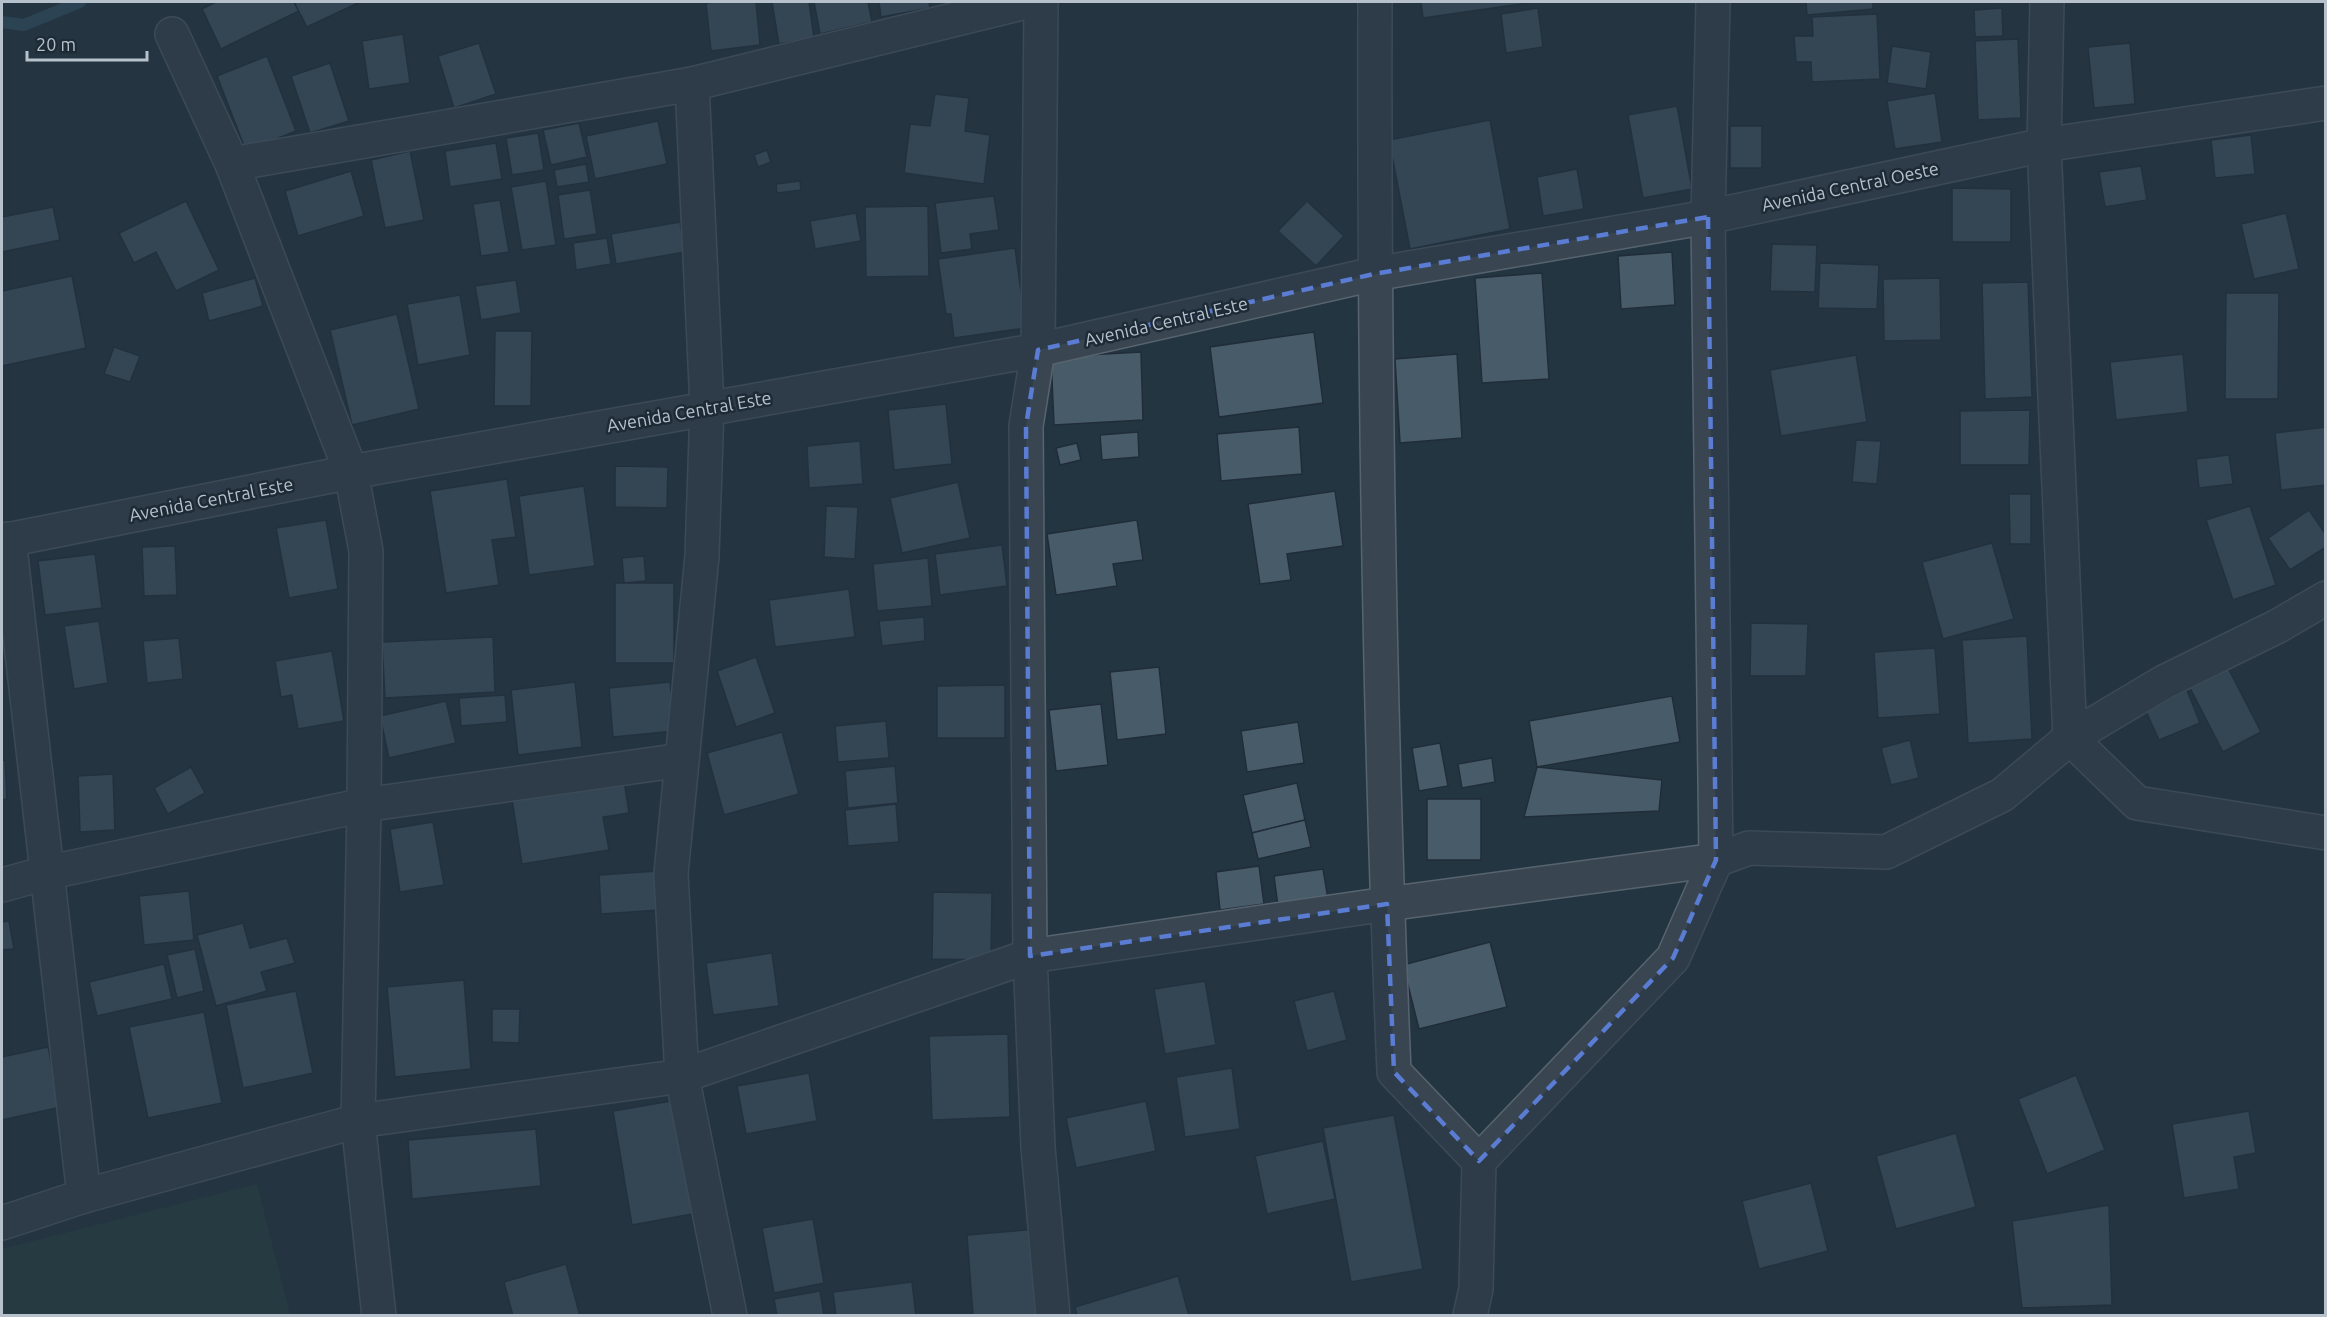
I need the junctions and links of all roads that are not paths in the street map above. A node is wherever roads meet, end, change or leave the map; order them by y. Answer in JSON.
{"nodes":[{"id":1,"x":1026,"y":2,"type":"edge"},
{"id":2,"x":1041,"y":2,"type":"edge"},
{"id":3,"x":1375,"y":2,"type":"edge"},
{"id":4,"x":1713,"y":2,"type":"edge"},
{"id":5,"x":2047,"y":2,"type":"edge"},
{"id":6,"x":172,"y":34,"type":"dead end"},
{"id":7,"x":692,"y":84,"type":"junction"},
{"id":8,"x":2325,"y":103,"type":"edge"},
{"id":9,"x":2044,"y":145,"type":"junction"},
{"id":10,"x":232,"y":164,"type":"junction"},
{"id":11,"x":1708,"y":216,"type":"junction"},
{"id":12,"x":1374,"y":274,"type":"junction"},
{"id":13,"x":1038,"y":350,"type":"junction"},
{"id":14,"x":708,"y":407,"type":"junction"},
{"id":15,"x":351,"y":472,"type":"junction"},
{"id":16,"x":5,"y":540,"type":"edge"},
{"id":17,"x":2325,"y":598,"type":"edge"},
{"id":18,"x":2070,"y":738,"type":"junction"},
{"id":19,"x":682,"y":760,"type":"junction"},
{"id":20,"x":364,"y":805,"type":"junction"},
{"id":21,"x":2325,"y":833,"type":"edge"},
{"id":22,"x":1716,"y":860,"type":"junction"},
{"id":23,"x":46,"y":873,"type":"junction"},
{"id":24,"x":2,"y":885,"type":"edge"},
{"id":25,"x":1387,"y":904,"type":"junction"},
{"id":26,"x":1030,"y":956,"type":"junction"},
{"id":27,"x":682,"y":1076,"type":"junction"},
{"id":28,"x":358,"y":1121,"type":"junction"},
{"id":29,"x":1479,"y":1161,"type":"junction"},
{"id":30,"x":84,"y":1196,"type":"junction"},
{"id":31,"x":2,"y":1222,"type":"edge"},
{"id":32,"x":379,"y":1316,"type":"edge"},
{"id":33,"x":730,"y":1316,"type":"edge"},
{"id":34,"x":1053,"y":1316,"type":"edge"},
{"id":35,"x":1470,"y":1316,"type":"edge"}],
"edges":[{"from":1,"to":7,"type":"street"},
{"from":2,"to":13,"type":"street"},
{"from":3,"to":12,"type":"street"},
{"from":4,"to":11,"type":"street"},
{"from":5,"to":9,"type":"street"},
{"from":6,"to":10,"type":"street"},
{"from":7,"to":10,"type":"street"},
{"from":7,"to":14,"type":"street"},
{"from":8,"to":9,"type":"street","name":"Avenida Central Oeste"},
{"from":9,"to":11,"type":"street","name":"Avenida Central Oeste"},
{"from":9,"to":18,"type":"street"},
{"from":10,"to":15,"type":"street"},
{"from":11,"to":12,"type":"street","name":"Avenida Central Oeste"},
{"from":11,"to":22,"type":"street"},
{"from":12,"to":13,"type":"street","name":"Avenida Central Este"},
{"from":12,"to":25,"type":"street"},
{"from":13,"to":14,"type":"street","name":"Avenida Central Este"},
{"from":13,"to":26,"type":"street"},
{"from":14,"to":15,"type":"street","name":"Avenida Central Este"},
{"from":14,"to":19,"type":"street"},
{"from":15,"to":16,"type":"street","name":"Avenida Central Este"},
{"from":15,"to":20,"type":"street"},
{"from":16,"to":23,"type":"street"},
{"from":17,"to":18,"type":"street"},
{"from":18,"to":21,"type":"street"},
{"from":18,"to":22,"type":"street"},
{"from":19,"to":20,"type":"street"},
{"from":19,"to":27,"type":"street"},
{"from":20,"to":23,"type":"street"},
{"from":20,"to":28,"type":"street"},
{"from":22,"to":25,"type":"street"},
{"from":22,"to":29,"type":"street"},
{"from":23,"to":24,"type":"street"},
{"from":23,"to":30,"type":"street"},
{"from":25,"to":26,"type":"street"},
{"from":25,"to":29,"type":"street"},
{"from":26,"to":27,"type":"street"},
{"from":26,"to":34,"type":"street"},
{"from":27,"to":28,"type":"street"},
{"from":27,"to":33,"type":"street"},
{"from":28,"to":30,"type":"street"},
{"from":28,"to":32,"type":"street"},
{"from":29,"to":35,"type":"street"},
{"from":30,"to":31,"type":"street"}]}
